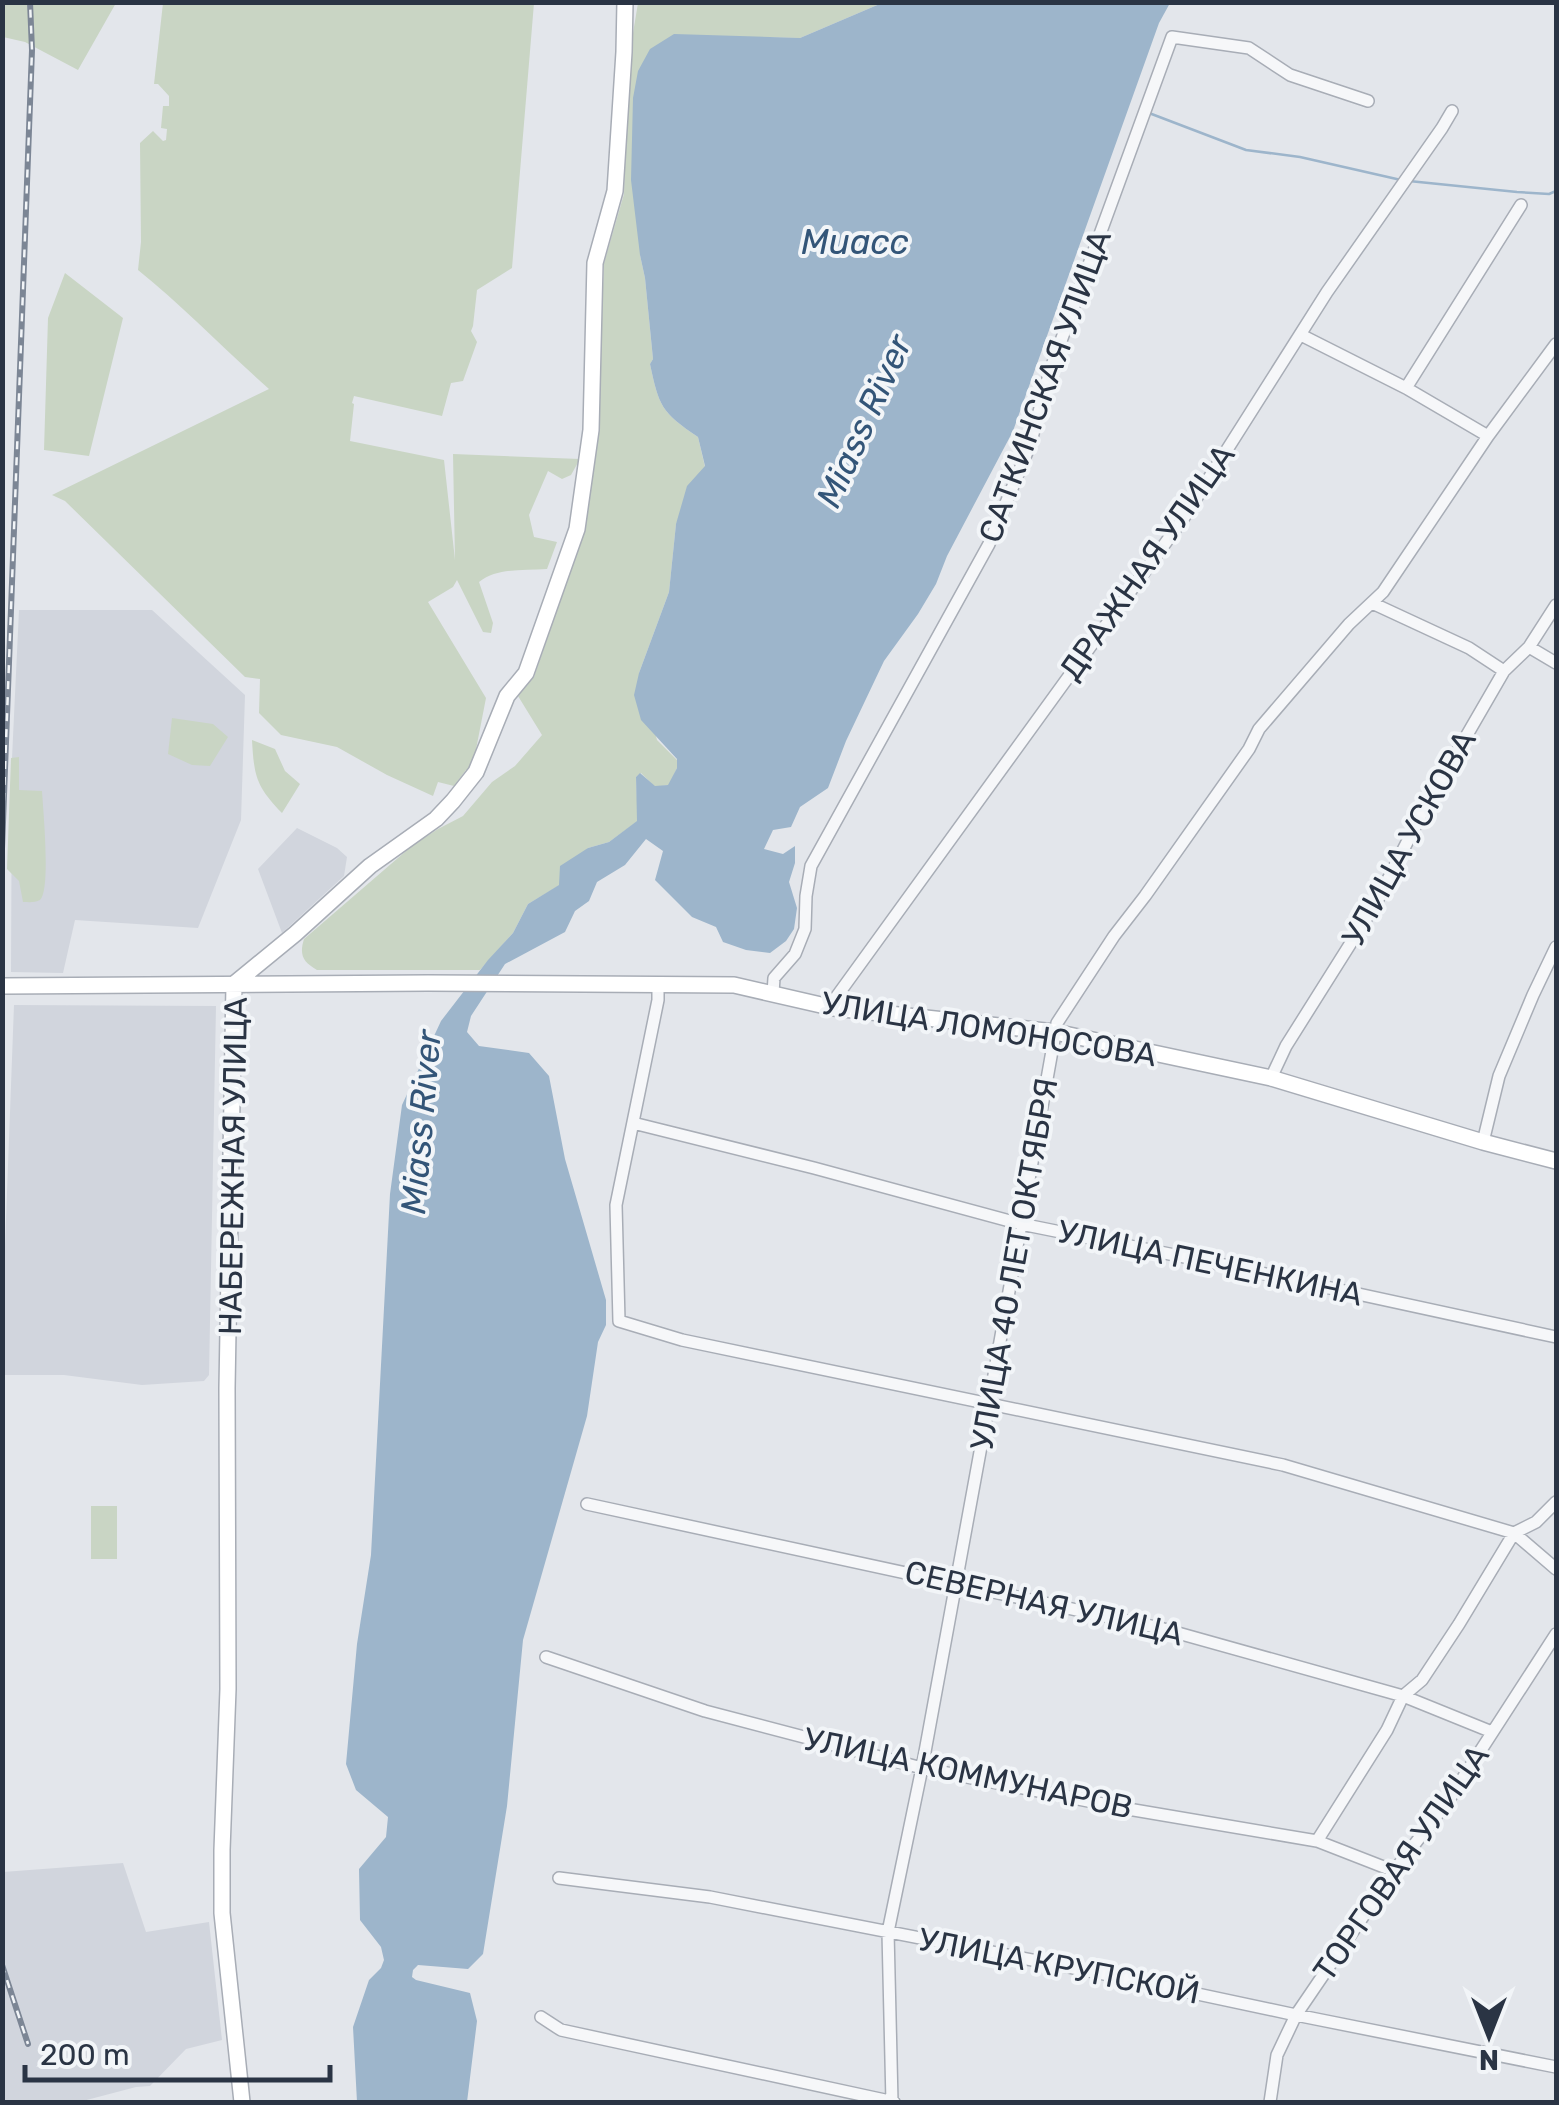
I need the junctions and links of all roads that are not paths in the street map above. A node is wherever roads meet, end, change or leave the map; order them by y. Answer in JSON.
{"nodes":[{"id":1,"x":624,"y":2,"type":"edge"},
{"id":2,"x":1368,"y":101,"type":"dead end"},
{"id":3,"x":1452,"y":111,"type":"dead end"},
{"id":4,"x":1521,"y":205,"type":"dead end"},
{"id":5,"x":1301,"y":336,"type":"junction"},
{"id":6,"x":1556,"y":344,"type":"edge"},
{"id":7,"x":1406,"y":388,"type":"junction"},
{"id":8,"x":1488,"y":436,"type":"junction"},
{"id":9,"x":1372,"y":603,"type":"junction"},
{"id":10,"x":1556,"y":605,"type":"edge"},
{"id":11,"x":1529,"y":647,"type":"junction"},
{"id":12,"x":1556,"y":663,"type":"edge"},
{"id":13,"x":1504,"y":671,"type":"junction"},
{"id":14,"x":1556,"y":947,"type":"edge"},
{"id":15,"x":658,"y":983,"type":"junction"},
{"id":16,"x":234,"y":984,"type":"junction"},
{"id":17,"x":2,"y":986,"type":"edge"},
{"id":18,"x":774,"y":992,"type":"junction"},
{"id":19,"x":834,"y":1008,"type":"junction"},
{"id":20,"x":1055,"y":1032,"type":"junction"},
{"id":21,"x":1271,"y":1078,"type":"junction"},
{"id":22,"x":634,"y":1123,"type":"junction"},
{"id":23,"x":1483,"y":1142,"type":"junction"},
{"id":24,"x":1556,"y":1161,"type":"edge"},
{"id":25,"x":1021,"y":1224,"type":"junction"},
{"id":26,"x":1556,"y":1336,"type":"edge"},
{"id":27,"x":990,"y":1404,"type":"junction"},
{"id":28,"x":1556,"y":1502,"type":"edge"},
{"id":29,"x":587,"y":1504,"type":"dead end"},
{"id":30,"x":1514,"y":1533,"type":"junction"},
{"id":31,"x":1556,"y":1570,"type":"edge"},
{"id":32,"x":956,"y":1582,"type":"junction"},
{"id":33,"x":1556,"y":1634,"type":"edge"},
{"id":34,"x":546,"y":1656,"type":"dead end"},
{"id":35,"x":1403,"y":1696,"type":"junction"},
{"id":36,"x":1492,"y":1732,"type":"junction"},
{"id":37,"x":922,"y":1768,"type":"junction"},
{"id":38,"x":1317,"y":1841,"type":"junction"},
{"id":39,"x":1394,"y":1870,"type":"junction"},
{"id":40,"x":559,"y":1878,"type":"dead end"},
{"id":41,"x":888,"y":1932,"type":"junction"},
{"id":42,"x":1296,"y":2016,"type":"junction"},
{"id":43,"x":540,"y":2017,"type":"dead end"},
{"id":44,"x":1556,"y":2067,"type":"edge"},
{"id":45,"x":242,"y":2102,"type":"edge"},
{"id":46,"x":892,"y":2102,"type":"edge"},
{"id":47,"x":1270,"y":2102,"type":"edge"}],
"edges":[{"from":1,"to":16,"type":"street","name":"НАБЕРЕЖНАЯ УЛИЦА"},
{"from":2,"to":18,"type":"street","name":"САТКИНСКАЯ УЛИЦА"},
{"from":3,"to":5,"type":"street","name":"ДРАЖНАЯ УЛИЦА"},
{"from":4,"to":7,"type":"street"},
{"from":5,"to":7,"type":"street"},
{"from":5,"to":19,"type":"street","name":"ДРАЖНАЯ УЛИЦА"},
{"from":6,"to":8,"type":"street","name":"УЛИЦА 40 ЛЕТ ОКТЯБРЯ"},
{"from":7,"to":8,"type":"street"},
{"from":8,"to":9,"type":"street","name":"УЛИЦА 40 ЛЕТ ОКТЯБРЯ"},
{"from":9,"to":13,"type":"street"},
{"from":9,"to":20,"type":"street","name":"УЛИЦА 40 ЛЕТ ОКТЯБРЯ"},
{"from":10,"to":11,"type":"street","name":"УЛИЦА УСКОВА"},
{"from":11,"to":12,"type":"street"},
{"from":11,"to":13,"type":"street","name":"УЛИЦА УСКОВА"},
{"from":13,"to":21,"type":"street","name":"УЛИЦА УСКОВА"},
{"from":14,"to":23,"type":"street"},
{"from":15,"to":16,"type":"street","name":"УЛИЦА ЛОМОНОСОВА"},
{"from":15,"to":18,"type":"street","name":"УЛИЦА ЛОМОНОСОВА"},
{"from":15,"to":22,"type":"street"},
{"from":16,"to":17,"type":"street","name":"УЛИЦА ЛОМОНОСОВА"},
{"from":16,"to":45,"type":"street","name":"НАБЕРЕЖНАЯ УЛИЦА"},
{"from":18,"to":19,"type":"street","name":"УЛИЦА ЛОМОНОСОВА"},
{"from":19,"to":20,"type":"street","name":"УЛИЦА ЛОМОНОСОВА"},
{"from":20,"to":21,"type":"street","name":"УЛИЦА ЛОМОНОСОВА"},
{"from":20,"to":25,"type":"street","name":"УЛИЦА 40 ЛЕТ ОКТЯБРЯ"},
{"from":21,"to":23,"type":"street","name":"УЛИЦА ЛОМОНОСОВА"},
{"from":22,"to":25,"type":"street","name":"УЛИЦА ПЕЧЕНКИНА"},
{"from":22,"to":27,"type":"street"},
{"from":23,"to":24,"type":"street","name":"УЛИЦА ЛОМОНОСОВА"},
{"from":25,"to":26,"type":"street","name":"УЛИЦА ПЕЧЕНКИНА"},
{"from":25,"to":27,"type":"street","name":"УЛИЦА 40 ЛЕТ ОКТЯБРЯ"},
{"from":27,"to":30,"type":"street"},
{"from":27,"to":32,"type":"street","name":"УЛИЦА 40 ЛЕТ ОКТЯБРЯ"},
{"from":28,"to":30,"type":"street"},
{"from":29,"to":32,"type":"street","name":"СЕВЕРНАЯ УЛИЦА"},
{"from":30,"to":31,"type":"street"},
{"from":30,"to":35,"type":"street"},
{"from":32,"to":35,"type":"street","name":"СЕВЕРНАЯ УЛИЦА"},
{"from":32,"to":37,"type":"street","name":"УЛИЦА 40 ЛЕТ ОКТЯБРЯ"},
{"from":33,"to":36,"type":"street","name":"ТОРГОВАЯ УЛИЦА"},
{"from":34,"to":37,"type":"street","name":"УЛИЦА КОММУНАРОВ"},
{"from":35,"to":36,"type":"street","name":"СЕВЕРНАЯ УЛИЦА"},
{"from":35,"to":38,"type":"street"},
{"from":36,"to":39,"type":"street","name":"ТОРГОВАЯ УЛИЦА"},
{"from":37,"to":38,"type":"street","name":"УЛИЦА КОММУНАРОВ"},
{"from":37,"to":41,"type":"street","name":"УЛИЦА 40 ЛЕТ ОКТЯБРЯ"},
{"from":38,"to":39,"type":"street","name":"УЛИЦА КОММУНАРОВ"},
{"from":39,"to":42,"type":"street","name":"ТОРГОВАЯ УЛИЦА"},
{"from":40,"to":41,"type":"street","name":"УЛИЦА КРУПСКОЙ"},
{"from":41,"to":42,"type":"street","name":"УЛИЦА КРУПСКОЙ"},
{"from":41,"to":46,"type":"street","name":"УЛИЦА 40 ЛЕТ ОКТЯБРЯ"},
{"from":42,"to":44,"type":"street","name":"УЛИЦА КРУПСКОЙ"},
{"from":42,"to":47,"type":"street","name":"ТОРГОВАЯ УЛИЦА"},
{"from":43,"to":46,"type":"street"}]}
